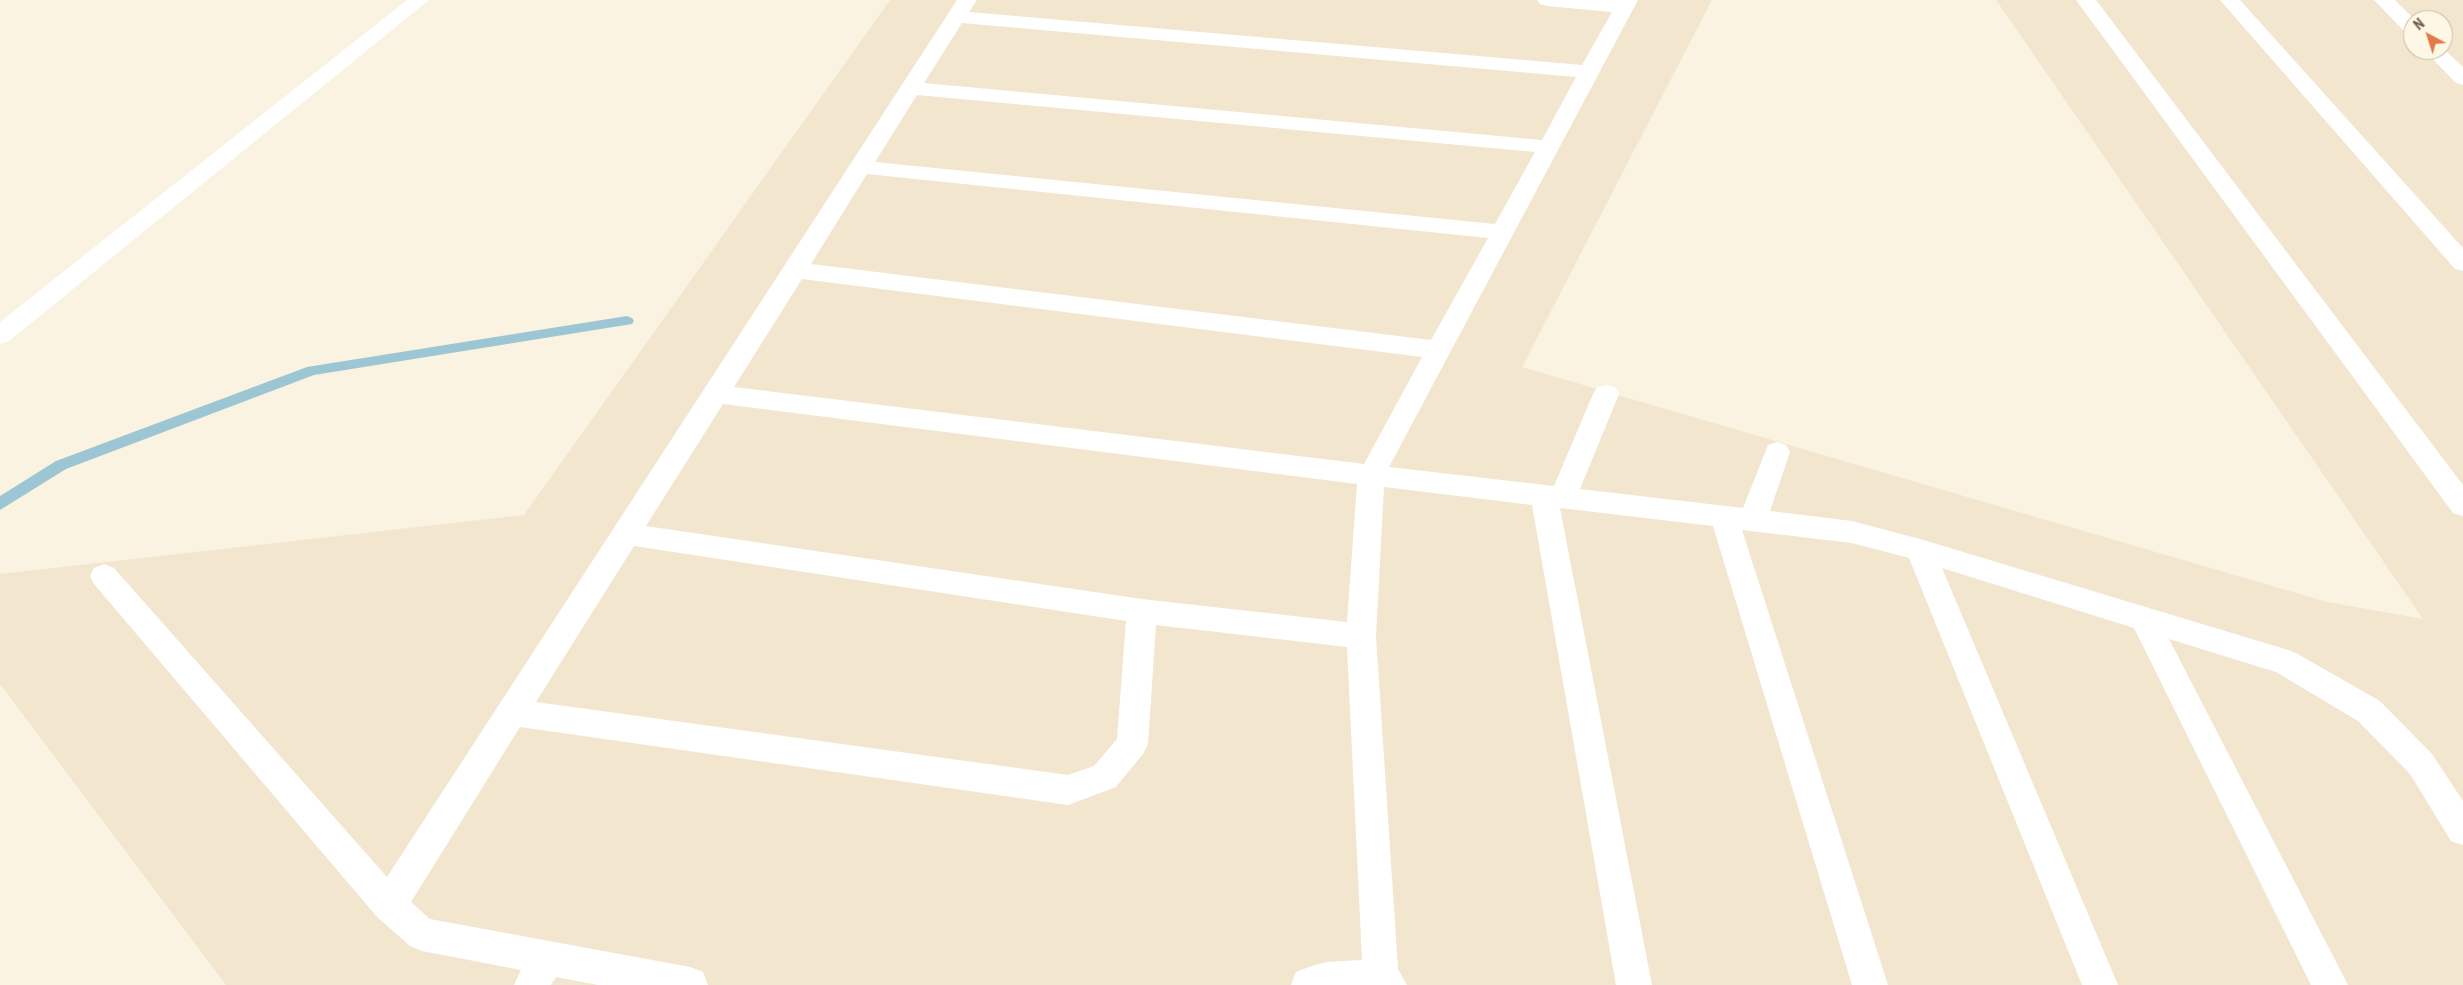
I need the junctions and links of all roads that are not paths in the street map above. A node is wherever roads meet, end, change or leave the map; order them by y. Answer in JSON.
{"nodes":[{"id":1,"x":419,"y":0,"type":"edge"},
{"id":2,"x":1547,"y":0,"type":"edge"},
{"id":3,"x":2086,"y":0,"type":"edge"},
{"id":4,"x":2230,"y":0,"type":"edge"},
{"id":5,"x":2384,"y":0,"type":"edge"},
{"id":6,"x":1626,"y":3,"type":"edge"},
{"id":7,"x":961,"y":9,"type":"edge"},
{"id":8,"x":2403,"y":19,"type":"edge"},
{"id":9,"x":2444,"y":60,"type":"edge"},
{"id":10,"x":1589,"y":72,"type":"junction"},
{"id":11,"x":2463,"y":79,"type":"edge"},
{"id":12,"x":911,"y":88,"type":"junction"},
{"id":13,"x":1549,"y":147,"type":"junction"},
{"id":14,"x":860,"y":167,"type":"junction"},
{"id":15,"x":1502,"y":232,"type":"junction"},
{"id":16,"x":2463,"y":263,"type":"edge"},
{"id":17,"x":795,"y":270,"type":"junction"},
{"id":18,"x":0,"y":335,"type":"edge"},
{"id":19,"x":1438,"y":350,"type":"junction"},
{"id":20,"x":715,"y":394,"type":"junction"},
{"id":21,"x":1606,"y":394,"type":"dead end"},
{"id":22,"x":1777,"y":452,"type":"dead end"},
{"id":23,"x":1371,"y":476,"type":"junction"},
{"id":24,"x":1554,"y":497,"type":"junction"},
{"id":25,"x":2463,"y":505,"type":"edge"},
{"id":26,"x":1739,"y":518,"type":"junction"},
{"id":27,"x":626,"y":534,"type":"junction"},
{"id":28,"x":1920,"y":550,"type":"junction"},
{"id":29,"x":104,"y":576,"type":"dead end"},
{"id":30,"x":1142,"y":611,"type":"junction"},
{"id":31,"x":2144,"y":619,"type":"junction"},
{"id":32,"x":1362,"y":636,"type":"junction"},
{"id":33,"x":512,"y":712,"type":"junction"},
{"id":34,"x":2463,"y":830,"type":"edge"},
{"id":35,"x":389,"y":905,"type":"junction"},
{"id":36,"x":539,"y":971,"type":"edge"},
{"id":37,"x":1385,"y":981,"type":"edge"},
{"id":38,"x":690,"y":985,"type":"edge"},
{"id":39,"x":1308,"y":985,"type":"edge"},
{"id":40,"x":1634,"y":985,"type":"edge"},
{"id":41,"x":1870,"y":985,"type":"edge"},
{"id":42,"x":2100,"y":985,"type":"edge"},
{"id":43,"x":2330,"y":985,"type":"edge"}],
"edges":[{"from":1,"to":18,"type":"street"},
{"from":2,"to":6,"type":"street"},
{"from":3,"to":25,"type":"street"},
{"from":4,"to":16,"type":"street"},
{"from":5,"to":8,"type":"street"},
{"from":6,"to":10,"type":"street"},
{"from":7,"to":10,"type":"street"},
{"from":7,"to":12,"type":"street"},
{"from":9,"to":11,"type":"street"},
{"from":10,"to":13,"type":"street"},
{"from":12,"to":13,"type":"street"},
{"from":12,"to":14,"type":"street"},
{"from":13,"to":15,"type":"street"},
{"from":14,"to":15,"type":"street"},
{"from":14,"to":17,"type":"street"},
{"from":15,"to":19,"type":"street"},
{"from":17,"to":19,"type":"street"},
{"from":17,"to":20,"type":"street"},
{"from":19,"to":23,"type":"street"},
{"from":20,"to":23,"type":"street"},
{"from":20,"to":27,"type":"street"},
{"from":21,"to":24,"type":"street"},
{"from":22,"to":26,"type":"street"},
{"from":23,"to":24,"type":"street"},
{"from":23,"to":32,"type":"street"},
{"from":24,"to":26,"type":"street"},
{"from":24,"to":40,"type":"street"},
{"from":26,"to":28,"type":"street"},
{"from":26,"to":41,"type":"street"},
{"from":27,"to":30,"type":"street"},
{"from":27,"to":33,"type":"street"},
{"from":28,"to":31,"type":"street"},
{"from":28,"to":42,"type":"street"},
{"from":29,"to":35,"type":"street"},
{"from":30,"to":32,"type":"street"},
{"from":30,"to":33,"type":"street"},
{"from":31,"to":34,"type":"street"},
{"from":31,"to":43,"type":"street"},
{"from":32,"to":37,"type":"street"},
{"from":33,"to":35,"type":"street"},
{"from":35,"to":36,"type":"street"},
{"from":36,"to":38,"type":"street"},
{"from":37,"to":39,"type":"street"}]}
